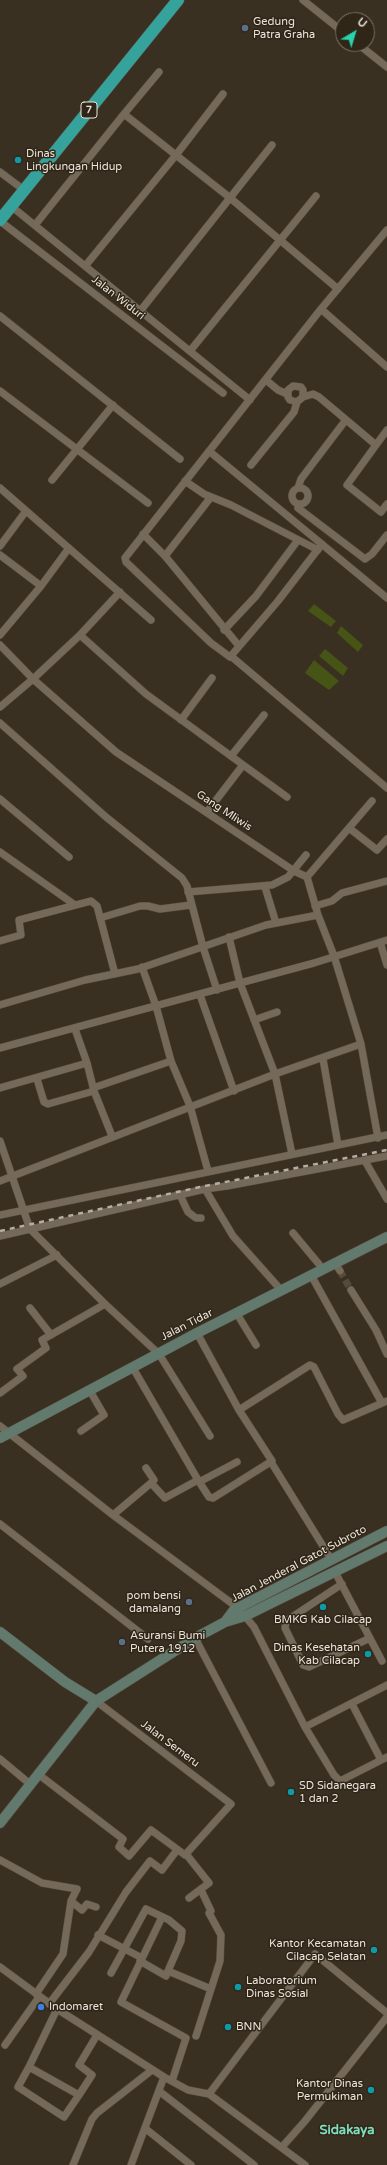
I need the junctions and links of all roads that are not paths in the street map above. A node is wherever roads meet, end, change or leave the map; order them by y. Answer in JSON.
{"nodes":[{"id":1,"x":178,"y":0,"type":"edge"},
{"id":2,"x":303,"y":0,"type":"edge"},
{"id":3,"x":335,"y":26,"type":"edge"},
{"id":4,"x":368,"y":52,"type":"edge"},
{"id":5,"x":387,"y":67,"type":"edge"},
{"id":6,"x":159,"y":72,"type":"dead end"},
{"id":7,"x":223,"y":94,"type":"dead end"},
{"id":8,"x":124,"y":114,"type":"junction"},
{"id":9,"x":272,"y":145,"type":"dead end"},
{"id":10,"x":176,"y":156,"type":"junction"},
{"id":11,"x":0,"y":172,"type":"edge"},
{"id":12,"x":24,"y":190,"type":"junction"},
{"id":13,"x":316,"y":196,"type":"dead end"},
{"id":14,"x":229,"y":197,"type":"junction"},
{"id":15,"x":11,"y":206,"type":"junction"},
{"id":16,"x":0,"y":220,"type":"edge"},
{"id":17,"x":35,"y":225,"type":"junction"},
{"id":18,"x":387,"y":230,"type":"edge"},
{"id":19,"x":279,"y":241,"type":"junction"},
{"id":20,"x":86,"y":265,"type":"junction"},
{"id":21,"x":338,"y":289,"type":"junction"},
{"id":22,"x":321,"y":309,"type":"junction"},
{"id":23,"x":141,"y":310,"type":"junction"},
{"id":24,"x":0,"y":316,"type":"edge"},
{"id":25,"x":190,"y":351,"type":"junction"},
{"id":26,"x":387,"y":367,"type":"edge"},
{"id":27,"x":266,"y":380,"type":"junction"},
{"id":28,"x":0,"y":391,"type":"edge"},
{"id":29,"x":223,"y":393,"type":"dead end"},
{"id":30,"x":287,"y":394,"type":"junction"},
{"id":31,"x":250,"y":400,"type":"junction"},
{"id":32,"x":300,"y":400,"type":"junction"},
{"id":33,"x":113,"y":405,"type":"junction"},
{"id":34,"x":345,"y":421,"type":"junction"},
{"id":35,"x":387,"y":430,"type":"edge"},
{"id":36,"x":376,"y":445,"type":"junction"},
{"id":37,"x":77,"y":449,"type":"junction"},
{"id":38,"x":209,"y":451,"type":"junction"},
{"id":39,"x":180,"y":459,"type":"dead end"},
{"id":40,"x":251,"y":465,"type":"dead end"},
{"id":41,"x":52,"y":480,"type":"dead end"},
{"id":42,"x":185,"y":481,"type":"junction"},
{"id":43,"x":0,"y":488,"type":"edge"},
{"id":44,"x":298,"y":488,"type":"junction"},
{"id":45,"x":211,"y":497,"type":"junction"},
{"id":46,"x":148,"y":503,"type":"dead end"},
{"id":47,"x":387,"y":504,"type":"edge"},
{"id":48,"x":298,"y":506,"type":"junction"},
{"id":49,"x":26,"y":511,"type":"junction"},
{"id":50,"x":384,"y":514,"type":"edge"},
{"id":51,"x":292,"y":520,"type":"junction"},
{"id":52,"x":143,"y":534,"type":"junction"},
{"id":53,"x":387,"y":535,"type":"edge"},
{"id":54,"x":298,"y":540,"type":"junction"},
{"id":55,"x":0,"y":546,"type":"edge"},
{"id":56,"x":320,"y":547,"type":"junction"},
{"id":57,"x":69,"y":548,"type":"junction"},
{"id":58,"x":0,"y":555,"type":"edge"},
{"id":59,"x":165,"y":556,"type":"junction"},
{"id":60,"x":42,"y":586,"type":"junction"},
{"id":61,"x":120,"y":592,"type":"junction"},
{"id":62,"x":387,"y":598,"type":"edge"},
{"id":63,"x":151,"y":620,"type":"dead end"},
{"id":64,"x":224,"y":630,"type":"junction"},
{"id":65,"x":0,"y":635,"type":"edge"},
{"id":66,"x":80,"y":635,"type":"junction"},
{"id":67,"x":0,"y":645,"type":"edge"},
{"id":68,"x":239,"y":646,"type":"junction"},
{"id":69,"x":232,"y":656,"type":"junction"},
{"id":70,"x":212,"y":678,"type":"dead end"},
{"id":71,"x":33,"y":680,"type":"junction"},
{"id":72,"x":0,"y":707,"type":"edge"},
{"id":73,"x":264,"y":715,"type":"dead end"},
{"id":74,"x":181,"y":720,"type":"junction"},
{"id":75,"x":0,"y":723,"type":"edge"},
{"id":76,"x":231,"y":756,"type":"junction"},
{"id":77,"x":243,"y":765,"type":"junction"},
{"id":78,"x":387,"y":788,"type":"edge"},
{"id":79,"x":287,"y":797,"type":"dead end"},
{"id":80,"x":0,"y":799,"type":"edge"},
{"id":81,"x":372,"y":801,"type":"dead end"},
{"id":82,"x":207,"y":812,"type":"junction"},
{"id":83,"x":350,"y":828,"type":"junction"},
{"id":84,"x":387,"y":839,"type":"edge"},
{"id":85,"x":0,"y":852,"type":"edge"},
{"id":86,"x":306,"y":855,"type":"dead end"},
{"id":87,"x":69,"y":857,"type":"dead end"},
{"id":88,"x":294,"y":871,"type":"junction"},
{"id":89,"x":307,"y":877,"type":"junction"},
{"id":90,"x":387,"y":881,"type":"edge"},
{"id":91,"x":265,"y":887,"type":"junction"},
{"id":92,"x":188,"y":892,"type":"junction"},
{"id":93,"x":75,"y":905,"type":"junction"},
{"id":94,"x":191,"y":905,"type":"junction"},
{"id":95,"x":315,"y":906,"type":"junction"},
{"id":96,"x":318,"y":914,"type":"junction"},
{"id":97,"x":100,"y":918,"type":"junction"},
{"id":98,"x":276,"y":923,"type":"junction"},
{"id":99,"x":229,"y":937,"type":"junction"},
{"id":100,"x":0,"y":941,"type":"edge"},
{"id":101,"x":383,"y":941,"type":"edge"},
{"id":102,"x":203,"y":948,"type":"junction"},
{"id":103,"x":334,"y":956,"type":"junction"},
{"id":104,"x":387,"y":965,"type":"edge"},
{"id":105,"x":142,"y":967,"type":"junction"},
{"id":106,"x":115,"y":974,"type":"junction"},
{"id":107,"x":240,"y":983,"type":"junction"},
{"id":108,"x":217,"y":990,"type":"junction"},
{"id":109,"x":200,"y":994,"type":"junction"},
{"id":110,"x":0,"y":1005,"type":"edge"},
{"id":111,"x":156,"y":1006,"type":"junction"},
{"id":112,"x":277,"y":1012,"type":"dead end"},
{"id":113,"x":254,"y":1020,"type":"junction"},
{"id":114,"x":75,"y":1029,"type":"junction"},
{"id":115,"x":362,"y":1044,"type":"junction"},
{"id":116,"x":0,"y":1048,"type":"edge"},
{"id":117,"x":323,"y":1059,"type":"junction"},
{"id":118,"x":171,"y":1061,"type":"junction"},
{"id":119,"x":87,"y":1063,"type":"junction"},
{"id":120,"x":275,"y":1074,"type":"junction"},
{"id":121,"x":38,"y":1079,"type":"junction"},
{"id":122,"x":0,"y":1088,"type":"edge"},
{"id":123,"x":93,"y":1089,"type":"junction"},
{"id":124,"x":234,"y":1091,"type":"junction"},
{"id":125,"x":190,"y":1106,"type":"junction"},
{"id":126,"x":387,"y":1135,"type":"edge"},
{"id":127,"x":112,"y":1136,"type":"junction"},
{"id":128,"x":378,"y":1138,"type":"junction"},
{"id":129,"x":0,"y":1142,"type":"edge"},
{"id":130,"x":338,"y":1145,"type":"junction"},
{"id":131,"x":2,"y":1152,"type":"edge"},
{"id":132,"x":292,"y":1154,"type":"junction"},
{"id":133,"x":387,"y":1156,"type":"edge"},
{"id":134,"x":365,"y":1161,"type":"junction"},
{"id":135,"x":208,"y":1171,"type":"junction"},
{"id":136,"x":12,"y":1177,"type":"junction"},
{"id":137,"x":0,"y":1182,"type":"edge"},
{"id":138,"x":205,"y":1189,"type":"junction"},
{"id":139,"x":180,"y":1195,"type":"junction"},
{"id":140,"x":387,"y":1199,"type":"edge"},
{"id":141,"x":22,"y":1210,"type":"junction"},
{"id":142,"x":0,"y":1215,"type":"edge"},
{"id":143,"x":201,"y":1218,"type":"dead end"},
{"id":144,"x":30,"y":1229,"type":"junction"},
{"id":145,"x":293,"y":1233,"type":"dead end"},
{"id":146,"x":0,"y":1236,"type":"edge"},
{"id":147,"x":387,"y":1237,"type":"edge"},
{"id":148,"x":58,"y":1255,"type":"junction"},
{"id":149,"x":323,"y":1269,"type":"junction"},
{"id":150,"x":311,"y":1275,"type":"junction"},
{"id":151,"x":0,"y":1284,"type":"edge"},
{"id":152,"x":281,"y":1290,"type":"junction"},
{"id":153,"x":351,"y":1290,"type":"tunnel mouth"},
{"id":154,"x":106,"y":1304,"type":"junction"},
{"id":155,"x":30,"y":1308,"type":"dead end"},
{"id":156,"x":237,"y":1314,"type":"junction"},
{"id":157,"x":198,"y":1333,"type":"junction"},
{"id":158,"x":51,"y":1335,"type":"junction"},
{"id":159,"x":256,"y":1345,"type":"dead end"},
{"id":160,"x":159,"y":1354,"type":"junction"},
{"id":161,"x":387,"y":1354,"type":"edge"},
{"id":162,"x":133,"y":1368,"type":"junction"},
{"id":163,"x":90,"y":1391,"type":"junction"},
{"id":164,"x":0,"y":1393,"type":"edge"},
{"id":165,"x":384,"y":1402,"type":"edge"},
{"id":166,"x":239,"y":1410,"type":"junction"},
{"id":167,"x":0,"y":1426,"type":"edge"},
{"id":168,"x":81,"y":1431,"type":"dead end"},
{"id":169,"x":4,"y":1436,"type":"edge"},
{"id":170,"x":210,"y":1436,"type":"dead end"},
{"id":171,"x":237,"y":1462,"type":"dead end"},
{"id":172,"x":271,"y":1462,"type":"junction"},
{"id":173,"x":146,"y":1468,"type":"dead end"},
{"id":174,"x":199,"y":1481,"type":"junction"},
{"id":175,"x":151,"y":1483,"type":"junction"},
{"id":176,"x":114,"y":1515,"type":"junction"},
{"id":177,"x":0,"y":1524,"type":"edge"},
{"id":178,"x":387,"y":1531,"type":"edge"},
{"id":179,"x":387,"y":1546,"type":"edge"},
{"id":180,"x":331,"y":1559,"type":"junction"},
{"id":181,"x":335,"y":1572,"type":"junction"},
{"id":182,"x":342,"y":1584,"type":"junction"},
{"id":183,"x":238,"y":1608,"type":"junction"},
{"id":184,"x":245,"y":1616,"type":"junction"},
{"id":185,"x":225,"y":1622,"type":"junction"},
{"id":186,"x":0,"y":1632,"type":"edge"},
{"id":187,"x":195,"y":1638,"type":"junction"},
{"id":188,"x":370,"y":1638,"type":"junction"},
{"id":189,"x":148,"y":1640,"type":"dead end"},
{"id":190,"x":382,"y":1661,"type":"dead end"},
{"id":191,"x":387,"y":1685,"type":"edge"},
{"id":192,"x":96,"y":1701,"type":"junction"},
{"id":193,"x":352,"y":1704,"type":"junction"},
{"id":194,"x":305,"y":1727,"type":"junction"},
{"id":195,"x":384,"y":1758,"type":"edge"},
{"id":196,"x":0,"y":1759,"type":"edge"},
{"id":197,"x":38,"y":1774,"type":"junction"},
{"id":198,"x":271,"y":1783,"type":"dead end"},
{"id":199,"x":30,"y":1784,"type":"junction"},
{"id":200,"x":0,"y":1823,"type":"edge"},
{"id":201,"x":177,"y":1850,"type":"junction"},
{"id":202,"x":186,"y":1854,"type":"junction"},
{"id":203,"x":0,"y":1860,"type":"edge"},
{"id":204,"x":201,"y":1890,"type":"junction"},
{"id":205,"x":189,"y":1898,"type":"dead end"},
{"id":206,"x":71,"y":1901,"type":"junction"},
{"id":207,"x":96,"y":1907,"type":"dead end"},
{"id":208,"x":162,"y":1917,"type":"junction"},
{"id":209,"x":98,"y":1935,"type":"junction"},
{"id":210,"x":124,"y":1950,"type":"junction"},
{"id":211,"x":141,"y":1960,"type":"junction"},
{"id":212,"x":0,"y":1967,"type":"edge"},
{"id":213,"x":168,"y":1971,"type":"junction"},
{"id":214,"x":111,"y":1973,"type":"dead end"},
{"id":215,"x":211,"y":1988,"type":"junction"},
{"id":216,"x":37,"y":1996,"type":"junction"},
{"id":217,"x":49,"y":2004,"type":"junction"},
{"id":218,"x":56,"y":2009,"type":"junction"},
{"id":219,"x":387,"y":2013,"type":"edge"},
{"id":220,"x":387,"y":2017,"type":"edge"},
{"id":221,"x":97,"y":2035,"type":"junction"},
{"id":222,"x":196,"y":2036,"type":"dead end"},
{"id":223,"x":5,"y":2045,"type":"dead end"},
{"id":224,"x":29,"y":2067,"type":"junction"},
{"id":225,"x":152,"y":2070,"type":"junction"},
{"id":226,"x":164,"y":2078,"type":"junction"},
{"id":227,"x":172,"y":2082,"type":"junction"},
{"id":228,"x":159,"y":2091,"type":"junction"},
{"id":229,"x":209,"y":2094,"type":"junction"},
{"id":230,"x":79,"y":2095,"type":"junction"},
{"id":231,"x":146,"y":2129,"type":"junction"},
{"id":232,"x":282,"y":2147,"type":"junction"},
{"id":233,"x":73,"y":2165,"type":"edge"},
{"id":234,"x":131,"y":2165,"type":"edge"},
{"id":235,"x":190,"y":2165,"type":"edge"},
{"id":236,"x":254,"y":2165,"type":"edge"},
{"id":237,"x":306,"y":2165,"type":"edge"}],
"edges":[{"from":1,"to":12,"type":"highway","number":"7"},
{"from":2,"to":3,"type":"street"},
{"from":4,"to":5,"type":"street"},
{"from":6,"to":8,"type":"street"},
{"from":7,"to":10,"type":"street"},
{"from":8,"to":10,"type":"street"},
{"from":8,"to":17,"type":"street"},
{"from":9,"to":14,"type":"street"},
{"from":10,"to":14,"type":"street"},
{"from":10,"to":20,"type":"street"},
{"from":11,"to":12,"type":"street"},
{"from":12,"to":15,"type":"highway","number":"7"},
{"from":13,"to":19,"type":"street"},
{"from":14,"to":19,"type":"street"},
{"from":14,"to":23,"type":"street"},
{"from":15,"to":16,"type":"highway","number":"7"},
{"from":15,"to":17,"type":"street"},
{"from":16,"to":29,"type":"street","name":"Jalan Widuri"},
{"from":17,"to":20,"type":"street"},
{"from":18,"to":21,"type":"street"},
{"from":19,"to":21,"type":"street"},
{"from":19,"to":25,"type":"street"},
{"from":20,"to":23,"type":"street"},
{"from":21,"to":22,"type":"street"},
{"from":22,"to":26,"type":"street"},
{"from":22,"to":27,"type":"street"},
{"from":23,"to":25,"type":"street"},
{"from":24,"to":33,"type":"street"},
{"from":25,"to":31,"type":"street"},
{"from":27,"to":30,"type":"street"},
{"from":27,"to":31,"type":"street"},
{"from":28,"to":37,"type":"street"},
{"from":30,"to":32,"type":"street"},
{"from":30,"to":32,"type":"street"},
{"from":31,"to":38,"type":"street"},
{"from":32,"to":34,"type":"street"},
{"from":32,"to":40,"type":"street"},
{"from":33,"to":37,"type":"street"},
{"from":33,"to":39,"type":"street"},
{"from":34,"to":36,"type":"street"},
{"from":34,"to":44,"type":"street"},
{"from":35,"to":36,"type":"street"},
{"from":36,"to":50,"type":"street"},
{"from":37,"to":41,"type":"street"},
{"from":37,"to":46,"type":"street"},
{"from":38,"to":42,"type":"street"},
{"from":38,"to":51,"type":"street"},
{"from":42,"to":45,"type":"street"},
{"from":42,"to":52,"type":"street"},
{"from":43,"to":49,"type":"street"},
{"from":44,"to":48,"type":"street"},
{"from":44,"to":48,"type":"street"},
{"from":45,"to":54,"type":"street"},
{"from":45,"to":59,"type":"street"},
{"from":47,"to":50,"type":"street"},
{"from":48,"to":51,"type":"street"},
{"from":48,"to":53,"type":"street"},
{"from":49,"to":55,"type":"street"},
{"from":49,"to":57,"type":"street"},
{"from":51,"to":56,"type":"street"},
{"from":52,"to":59,"type":"street"},
{"from":52,"to":69,"type":"street"},
{"from":54,"to":56,"type":"street"},
{"from":54,"to":64,"type":"street"},
{"from":56,"to":62,"type":"street"},
{"from":56,"to":68,"type":"street"},
{"from":57,"to":60,"type":"street"},
{"from":57,"to":61,"type":"street"},
{"from":58,"to":60,"type":"street"},
{"from":59,"to":64,"type":"street"},
{"from":60,"to":65,"type":"street"},
{"from":61,"to":63,"type":"street"},
{"from":61,"to":66,"type":"street"},
{"from":64,"to":68,"type":"street"},
{"from":66,"to":71,"type":"street"},
{"from":66,"to":74,"type":"street"},
{"from":67,"to":71,"type":"street","name":"Gang Mliwis"},
{"from":68,"to":69,"type":"street"},
{"from":69,"to":78,"type":"street"},
{"from":70,"to":74,"type":"street"},
{"from":71,"to":72,"type":"street"},
{"from":71,"to":82,"type":"street","name":"Gang Mliwis"},
{"from":73,"to":76,"type":"street"},
{"from":74,"to":76,"type":"street"},
{"from":75,"to":92,"type":"street"},
{"from":76,"to":77,"type":"street"},
{"from":77,"to":79,"type":"street"},
{"from":77,"to":82,"type":"street"},
{"from":80,"to":87,"type":"street"},
{"from":81,"to":83,"type":"street"},
{"from":82,"to":88,"type":"street","name":"Gang Mliwis"},
{"from":83,"to":84,"type":"street"},
{"from":83,"to":89,"type":"street"},
{"from":85,"to":93,"type":"street"},
{"from":86,"to":88,"type":"street"},
{"from":88,"to":89,"type":"street","name":"Gang Mliwis"},
{"from":88,"to":91,"type":"street"},
{"from":89,"to":95,"type":"street"},
{"from":90,"to":95,"type":"street"},
{"from":91,"to":92,"type":"street"},
{"from":91,"to":98,"type":"street"},
{"from":92,"to":94,"type":"street"},
{"from":93,"to":97,"type":"street"},
{"from":93,"to":100,"type":"street"},
{"from":94,"to":97,"type":"street"},
{"from":94,"to":102,"type":"street"},
{"from":95,"to":96,"type":"street"},
{"from":96,"to":98,"type":"street"},
{"from":96,"to":103,"type":"street"},
{"from":97,"to":106,"type":"street"},
{"from":98,"to":99,"type":"street"},
{"from":99,"to":102,"type":"street"},
{"from":99,"to":107,"type":"street"},
{"from":101,"to":103,"type":"street"},
{"from":101,"to":104,"type":"street"},
{"from":102,"to":105,"type":"street"},
{"from":102,"to":108,"type":"street"},
{"from":103,"to":107,"type":"street"},
{"from":103,"to":115,"type":"street"},
{"from":105,"to":106,"type":"street"},
{"from":105,"to":111,"type":"street"},
{"from":106,"to":110,"type":"street"},
{"from":107,"to":108,"type":"street"},
{"from":107,"to":113,"type":"street"},
{"from":108,"to":109,"type":"street"},
{"from":109,"to":111,"type":"street"},
{"from":109,"to":124,"type":"street"},
{"from":111,"to":114,"type":"street"},
{"from":111,"to":118,"type":"street"},
{"from":112,"to":113,"type":"street"},
{"from":113,"to":120,"type":"street"},
{"from":114,"to":116,"type":"street"},
{"from":114,"to":119,"type":"street"},
{"from":115,"to":117,"type":"street"},
{"from":115,"to":128,"type":"street"},
{"from":117,"to":120,"type":"street"},
{"from":117,"to":130,"type":"street"},
{"from":118,"to":123,"type":"street"},
{"from":118,"to":125,"type":"street"},
{"from":119,"to":121,"type":"street"},
{"from":119,"to":123,"type":"street"},
{"from":120,"to":124,"type":"street"},
{"from":120,"to":132,"type":"street"},
{"from":121,"to":122,"type":"street"},
{"from":121,"to":123,"type":"street"},
{"from":123,"to":127,"type":"street"},
{"from":124,"to":125,"type":"street"},
{"from":125,"to":127,"type":"street"},
{"from":125,"to":135,"type":"street"},
{"from":126,"to":128,"type":"street"},
{"from":127,"to":136,"type":"street"},
{"from":128,"to":130,"type":"street"},
{"from":129,"to":131,"type":"street"},
{"from":130,"to":132,"type":"street"},
{"from":131,"to":136,"type":"street"},
{"from":132,"to":135,"type":"street"},
{"from":133,"to":134,"type":"street"},
{"from":134,"to":138,"type":"street"},
{"from":134,"to":140,"type":"street"},
{"from":135,"to":141,"type":"street"},
{"from":136,"to":137,"type":"street"},
{"from":136,"to":141,"type":"street"},
{"from":138,"to":139,"type":"street"},
{"from":138,"to":152,"type":"street"},
{"from":139,"to":143,"type":"street"},
{"from":139,"to":144,"type":"street"},
{"from":141,"to":142,"type":"street"},
{"from":141,"to":144,"type":"street"},
{"from":144,"to":146,"type":"street"},
{"from":144,"to":148,"type":"street"},
{"from":145,"to":149,"type":"street"},
{"from":147,"to":149,"type":"main road","name":"Jalan Tidar"},
{"from":148,"to":151,"type":"street"},
{"from":148,"to":154,"type":"street"},
{"from":149,"to":150,"type":"main road","name":"Jalan Tidar"},
{"from":150,"to":152,"type":"main road","name":"Jalan Tidar"},
{"from":150,"to":165,"type":"street"},
{"from":152,"to":156,"type":"main road","name":"Jalan Tidar"},
{"from":153,"to":161,"type":"street"},
{"from":154,"to":158,"type":"street"},
{"from":154,"to":160,"type":"street"},
{"from":155,"to":158,"type":"street"},
{"from":156,"to":157,"type":"main road","name":"Jalan Tidar"},
{"from":156,"to":159,"type":"street"},
{"from":157,"to":160,"type":"main road","name":"Jalan Tidar"},
{"from":157,"to":166,"type":"street"},
{"from":158,"to":164,"type":"street"},
{"from":160,"to":162,"type":"main road","name":"Jalan Tidar"},
{"from":160,"to":170,"type":"street"},
{"from":162,"to":163,"type":"main road","name":"Jalan Tidar"},
{"from":162,"to":174,"type":"street"},
{"from":163,"to":168,"type":"street"},
{"from":163,"to":169,"type":"main road","name":"Jalan Tidar"},
{"from":165,"to":166,"type":"street"},
{"from":166,"to":172,"type":"street"},
{"from":167,"to":169,"type":"street"},
{"from":169,"to":176,"type":"street"},
{"from":171,"to":174,"type":"street"},
{"from":172,"to":174,"type":"street"},
{"from":172,"to":180,"type":"street"},
{"from":173,"to":175,"type":"street"},
{"from":174,"to":175,"type":"street"},
{"from":175,"to":176,"type":"street"},
{"from":176,"to":183,"type":"street"},
{"from":177,"to":189,"type":"street"},
{"from":178,"to":180,"type":"main road","name":"Jalan Jenderal Gatot Subroto"},
{"from":179,"to":181,"type":"main road","name":"Jalan Jenderal Gatot Subroto"},
{"from":180,"to":183,"type":"main road","name":"Jalan Jenderal Gatot Subroto"},
{"from":181,"to":182,"type":"street"},
{"from":181,"to":184,"type":"main road","name":"Jalan Jenderal Gatot Subroto"},
{"from":182,"to":188,"type":"street"},
{"from":182,"to":188,"type":"street"},
{"from":183,"to":184,"type":"street"},
{"from":183,"to":185,"type":"main road","name":"Jalan Jenderal Gatot Subroto"},
{"from":184,"to":185,"type":"main road","name":"Jalan Jenderal Gatot Subroto"},
{"from":184,"to":194,"type":"street"},
{"from":185,"to":187,"type":"main road","name":"Jalan Jenderal Gatot Subroto"},
{"from":186,"to":192,"type":"main road"},
{"from":187,"to":192,"type":"main road","name":"Jalan Jenderal Gatot Subroto"},
{"from":187,"to":198,"type":"street"},
{"from":188,"to":190,"type":"street"},
{"from":191,"to":193,"type":"street"},
{"from":192,"to":197,"type":"main road","name":"Jalan Jenderal Gatot Subroto"},
{"from":192,"to":202,"type":"street","name":"Jalan Semeru"},
{"from":193,"to":194,"type":"street"},
{"from":193,"to":195,"type":"street"},
{"from":194,"to":195,"type":"street"},
{"from":196,"to":199,"type":"street"},
{"from":197,"to":199,"type":"main road","name":"Jalan Jenderal Gatot Subroto"},
{"from":197,"to":201,"type":"street"},
{"from":199,"to":200,"type":"main road","name":"Jalan Jenderal Gatot Subroto"},
{"from":201,"to":202,"type":"street"},
{"from":201,"to":209,"type":"street"},
{"from":202,"to":204,"type":"street"},
{"from":203,"to":206,"type":"street"},
{"from":204,"to":205,"type":"street"},
{"from":204,"to":215,"type":"street"},
{"from":206,"to":207,"type":"street"},
{"from":206,"to":216,"type":"street"},
{"from":208,"to":210,"type":"street"},
{"from":208,"to":211,"type":"street"},
{"from":208,"to":213,"type":"street"},
{"from":209,"to":210,"type":"street"},
{"from":209,"to":217,"type":"street"},
{"from":210,"to":211,"type":"street"},
{"from":210,"to":214,"type":"street"},
{"from":211,"to":213,"type":"street"},
{"from":211,"to":227,"type":"street"},
{"from":212,"to":216,"type":"street"},
{"from":213,"to":215,"type":"street"},
{"from":215,"to":222,"type":"street"},
{"from":216,"to":217,"type":"street"},
{"from":216,"to":223,"type":"street"},
{"from":217,"to":218,"type":"street"},
{"from":218,"to":221,"type":"street"},
{"from":218,"to":224,"type":"street"},
{"from":219,"to":229,"type":"street"},
{"from":220,"to":232,"type":"street"},
{"from":221,"to":225,"type":"street"},
{"from":221,"to":230,"type":"street"},
{"from":224,"to":230,"type":"street"},
{"from":224,"to":230,"type":"street"},
{"from":225,"to":226,"type":"street"},
{"from":225,"to":233,"type":"street"},
{"from":226,"to":227,"type":"street"},
{"from":226,"to":228,"type":"street"},
{"from":227,"to":229,"type":"street"},
{"from":228,"to":231,"type":"street"},
{"from":228,"to":236,"type":"street"},
{"from":229,"to":232,"type":"street"},
{"from":231,"to":234,"type":"street"},
{"from":231,"to":235,"type":"street"},
{"from":232,"to":237,"type":"street"}]}
